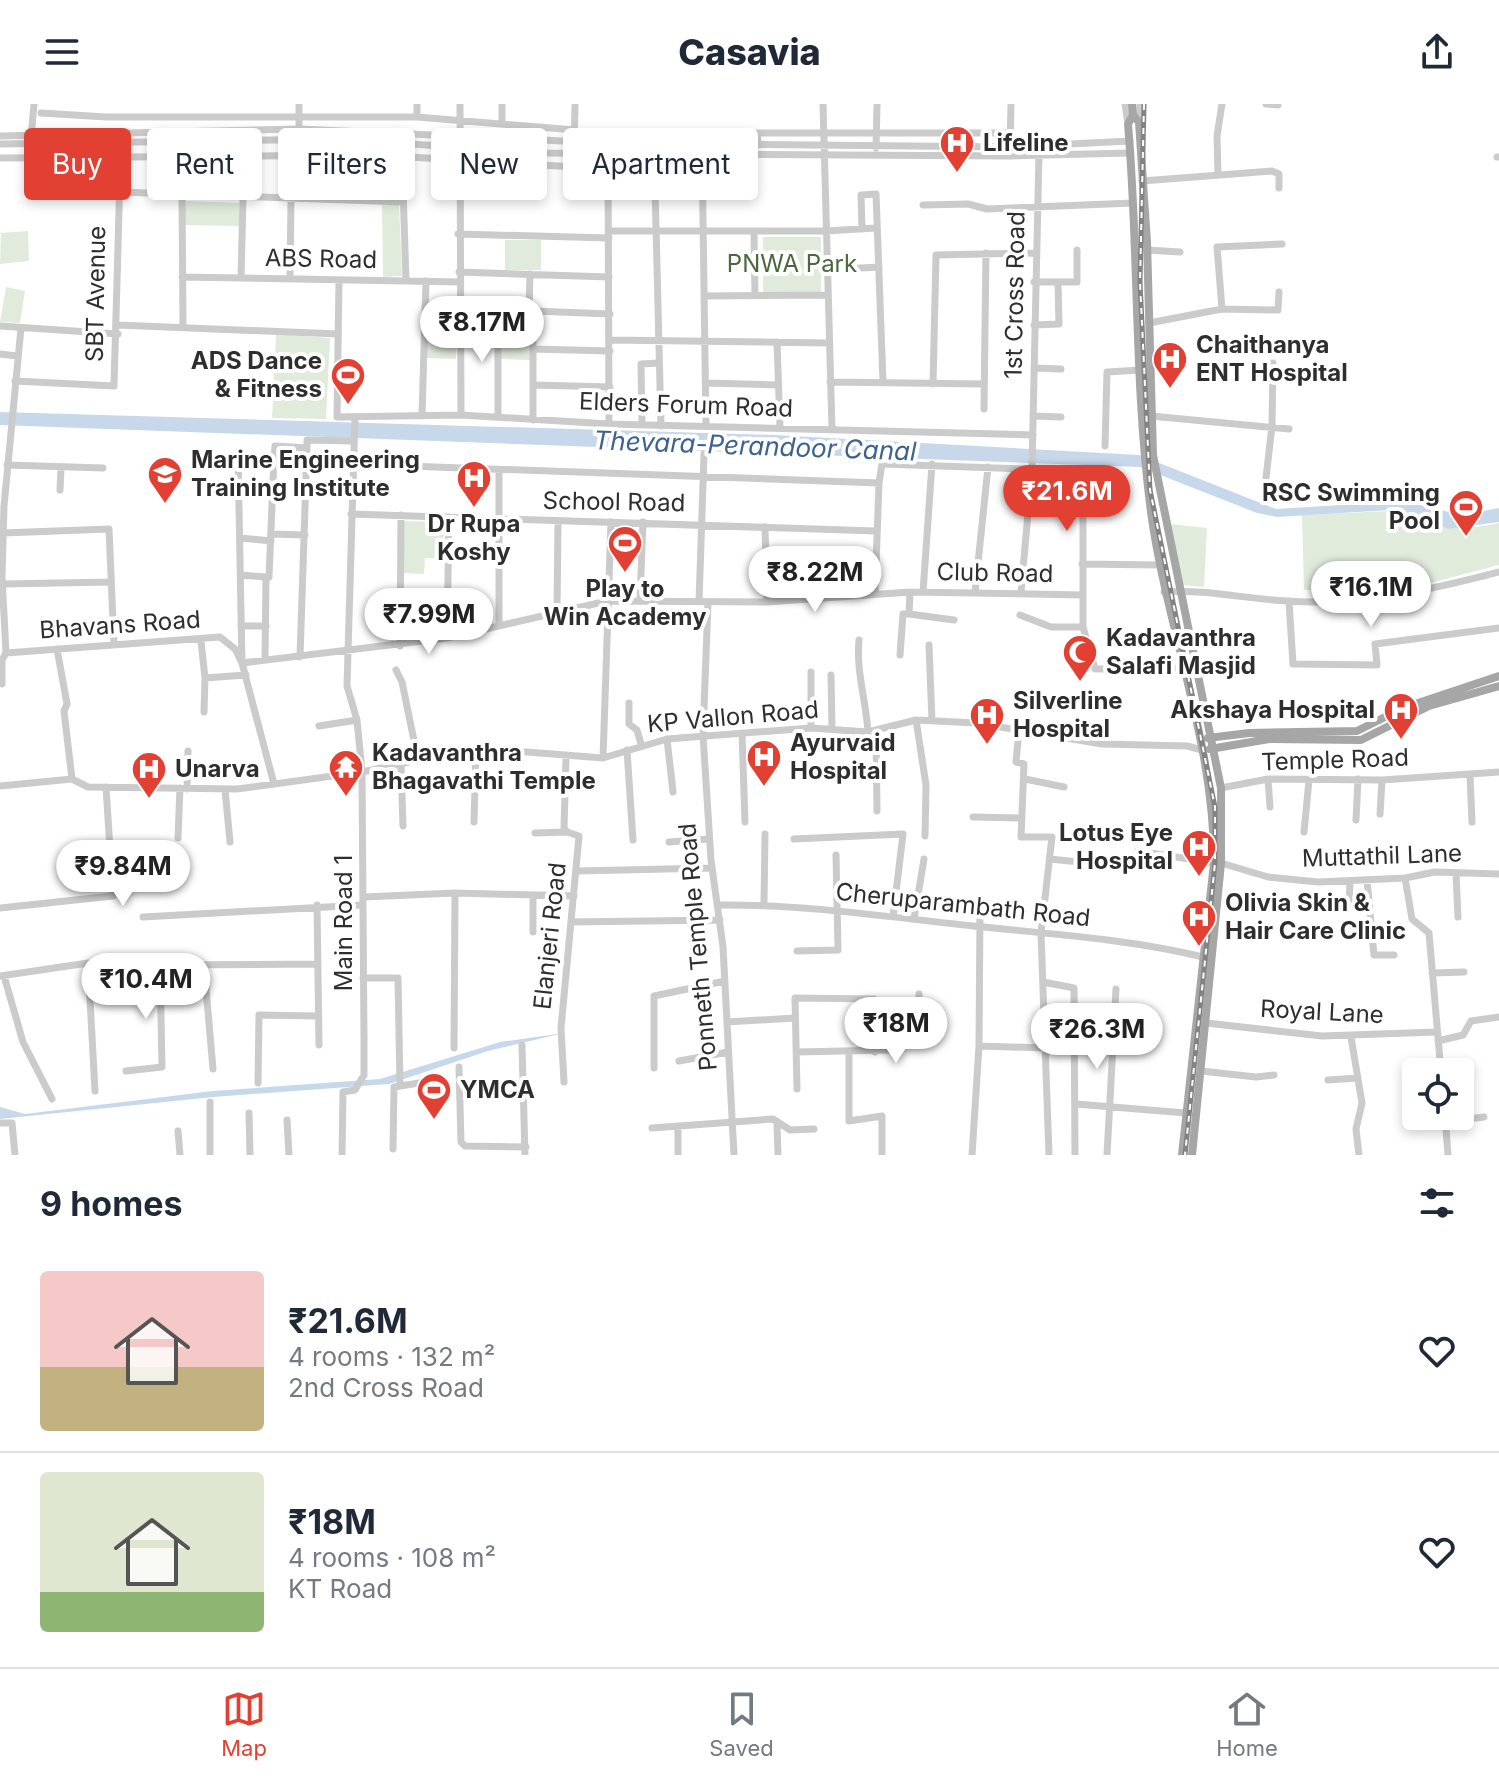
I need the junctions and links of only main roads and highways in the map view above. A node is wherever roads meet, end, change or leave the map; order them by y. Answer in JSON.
{"nodes":[{"id":1,"x":1132,"y":104,"type":"edge"},
{"id":2,"x":1133,"y":120,"type":"junction"},
{"id":3,"x":1135,"y":154,"type":"junction"},
{"id":4,"x":1134,"y":244,"type":"junction"},
{"id":5,"x":1147,"y":246,"type":"junction"},
{"id":6,"x":1149,"y":453,"type":"junction"},
{"id":7,"x":1151,"y":473,"type":"junction"},
{"id":8,"x":1499,"y":676,"type":"edge"},
{"id":9,"x":1499,"y":686,"type":"edge"},
{"id":10,"x":1212,"y":737,"type":"junction"},
{"id":11,"x":1199,"y":739,"type":"junction"},
{"id":12,"x":1214,"y":748,"type":"junction"},
{"id":13,"x":1202,"y":750,"type":"junction"},
{"id":14,"x":1218,"y":863,"type":"junction"},
{"id":15,"x":1201,"y":1022,"type":"junction"},
{"id":16,"x":1182,"y":1155,"type":"edge"},
{"id":17,"x":1192,"y":1155,"type":"edge"}],
"edges":[{"from":1,"to":2,"type":"main road"},
{"from":2,"to":3,"type":"main road"},
{"from":2,"to":3,"type":"main road"},
{"from":3,"to":4,"type":"main road"},
{"from":3,"to":5,"type":"main road"},
{"from":4,"to":5,"type":"main road"},
{"from":4,"to":6,"type":"main road"},
{"from":5,"to":6,"type":"main road"},
{"from":6,"to":7,"type":"main road"},
{"from":7,"to":10,"type":"main road"},
{"from":7,"to":11,"type":"main road"},
{"from":8,"to":10,"type":"main road"},
{"from":9,"to":12,"type":"main road"},
{"from":10,"to":11,"type":"main road"},
{"from":10,"to":12,"type":"main road"},
{"from":11,"to":13,"type":"main road"},
{"from":12,"to":13,"type":"main road"},
{"from":12,"to":14,"type":"main road"},
{"from":13,"to":14,"type":"main road"},
{"from":14,"to":15,"type":"main road"},
{"from":14,"to":15,"type":"main road"},
{"from":15,"to":16,"type":"main road"},
{"from":15,"to":17,"type":"main road"}]}
